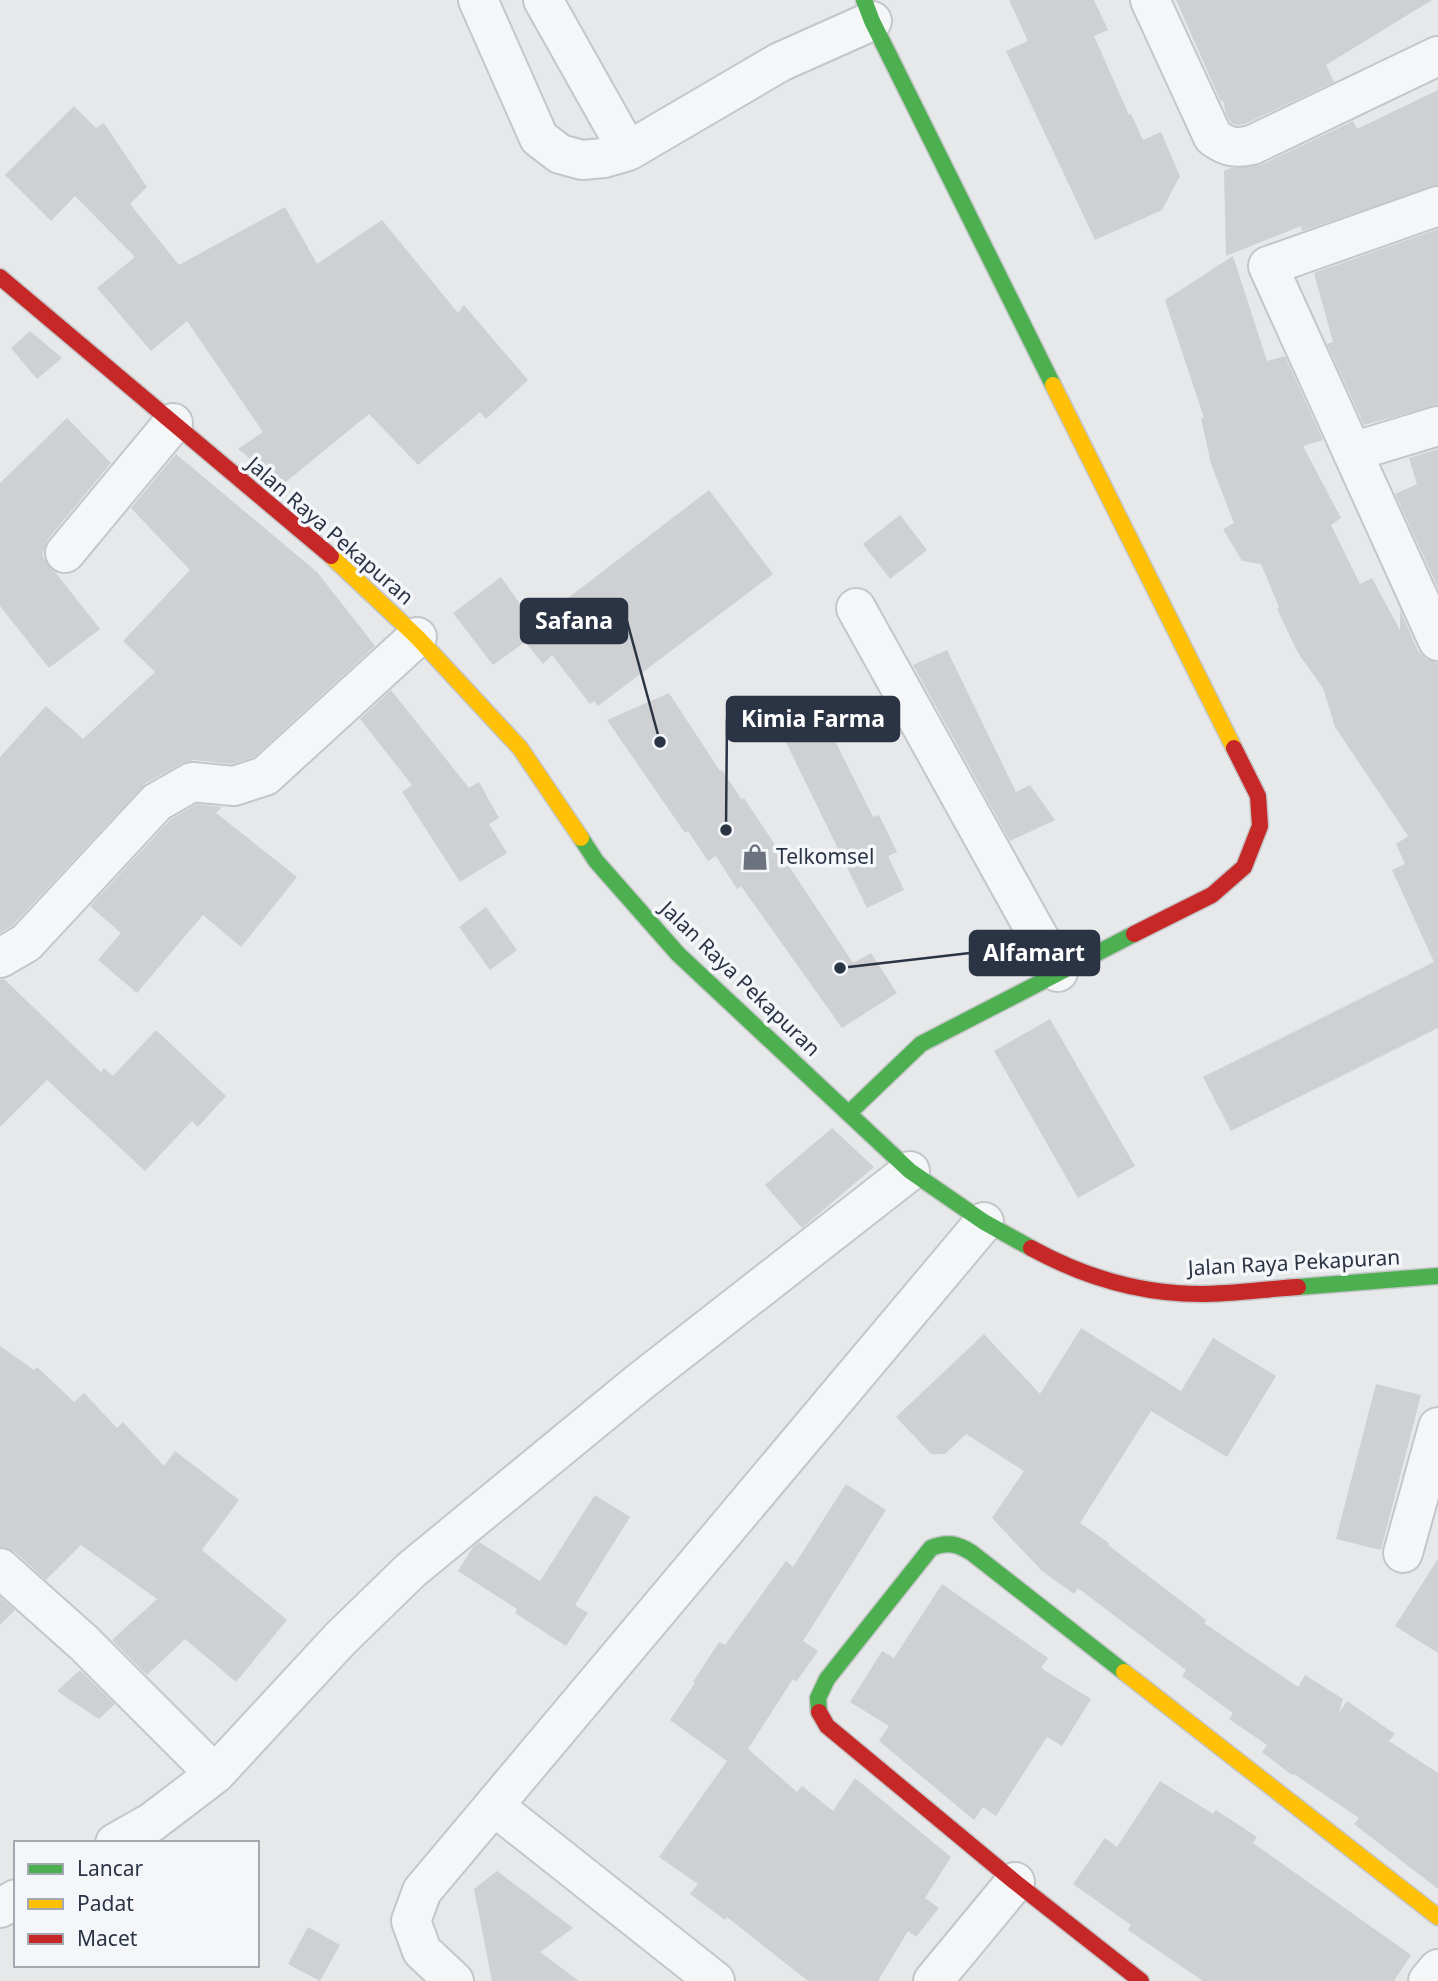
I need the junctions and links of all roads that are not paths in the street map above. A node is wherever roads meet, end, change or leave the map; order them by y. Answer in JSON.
{"nodes":[{"id":1,"x":478,"y":0,"type":"edge"},
{"id":2,"x":542,"y":0,"type":"edge"},
{"id":3,"x":1150,"y":0,"type":"edge"},
{"id":4,"x":868,"y":10,"type":"edge"},
{"id":5,"x":1438,"y":56,"type":"edge"},
{"id":6,"x":628,"y":151,"type":"junction"},
{"id":7,"x":1438,"y":206,"type":"edge"},
{"id":8,"x":0,"y":277,"type":"edge"},
{"id":9,"x":173,"y":423,"type":"junction"},
{"id":10,"x":1438,"y":426,"type":"edge"},
{"id":11,"x":1352,"y":452,"type":"junction"},
{"id":12,"x":65,"y":553,"type":"dead end"},
{"id":13,"x":856,"y":608,"type":"dead end"},
{"id":14,"x":417,"y":637,"type":"junction"},
{"id":15,"x":1438,"y":641,"type":"edge"},
{"id":16,"x":0,"y":958,"type":"edge"},
{"id":17,"x":1058,"y":972,"type":"junction"},
{"id":18,"x":849,"y":1113,"type":"junction"},
{"id":19,"x":910,"y":1171,"type":"junction"},
{"id":20,"x":984,"y":1222,"type":"junction"},
{"id":21,"x":1438,"y":1276,"type":"edge"},
{"id":22,"x":1438,"y":1427,"type":"edge"},
{"id":23,"x":1403,"y":1553,"type":"dead end"},
{"id":24,"x":0,"y":1568,"type":"edge"},
{"id":25,"x":215,"y":1774,"type":"junction"},
{"id":26,"x":494,"y":1806,"type":"junction"},
{"id":27,"x":119,"y":1841,"type":"edge"},
{"id":28,"x":1015,"y":1882,"type":"junction"},
{"id":29,"x":1438,"y":1917,"type":"edge"},
{"id":30,"x":1438,"y":1969,"type":"edge"},
{"id":31,"x":454,"y":1981,"type":"edge"},
{"id":32,"x":715,"y":1981,"type":"edge"},
{"id":33,"x":933,"y":1981,"type":"edge"},
{"id":34,"x":1141,"y":1981,"type":"edge"},
{"id":35,"x":1428,"y":1981,"type":"edge"}],
"edges":[{"from":1,"to":6,"type":"street"},
{"from":2,"to":6,"type":"street"},
{"from":3,"to":5,"type":"street"},
{"from":4,"to":6,"type":"street"},
{"from":4,"to":17,"type":"street"},
{"from":7,"to":11,"type":"street"},
{"from":8,"to":9,"type":"street","name":"Jalan Raya Pekapuran"},
{"from":9,"to":12,"type":"street"},
{"from":9,"to":14,"type":"street","name":"Jalan Raya Pekapuran"},
{"from":10,"to":11,"type":"street"},
{"from":11,"to":15,"type":"street"},
{"from":13,"to":17,"type":"street"},
{"from":14,"to":16,"type":"street"},
{"from":14,"to":18,"type":"street","name":"Jalan Raya Pekapuran"},
{"from":17,"to":18,"type":"street"},
{"from":18,"to":19,"type":"street","name":"Jalan Raya Pekapuran"},
{"from":19,"to":20,"type":"street","name":"Jalan Raya Pekapuran"},
{"from":19,"to":25,"type":"street"},
{"from":20,"to":21,"type":"street","name":"Jalan Raya Pekapuran"},
{"from":20,"to":26,"type":"street"},
{"from":22,"to":23,"type":"street"},
{"from":24,"to":25,"type":"street"},
{"from":25,"to":27,"type":"street"},
{"from":26,"to":31,"type":"street"},
{"from":26,"to":32,"type":"street"},
{"from":28,"to":29,"type":"street"},
{"from":28,"to":33,"type":"street"},
{"from":28,"to":34,"type":"street"},
{"from":30,"to":35,"type":"street"}]}
